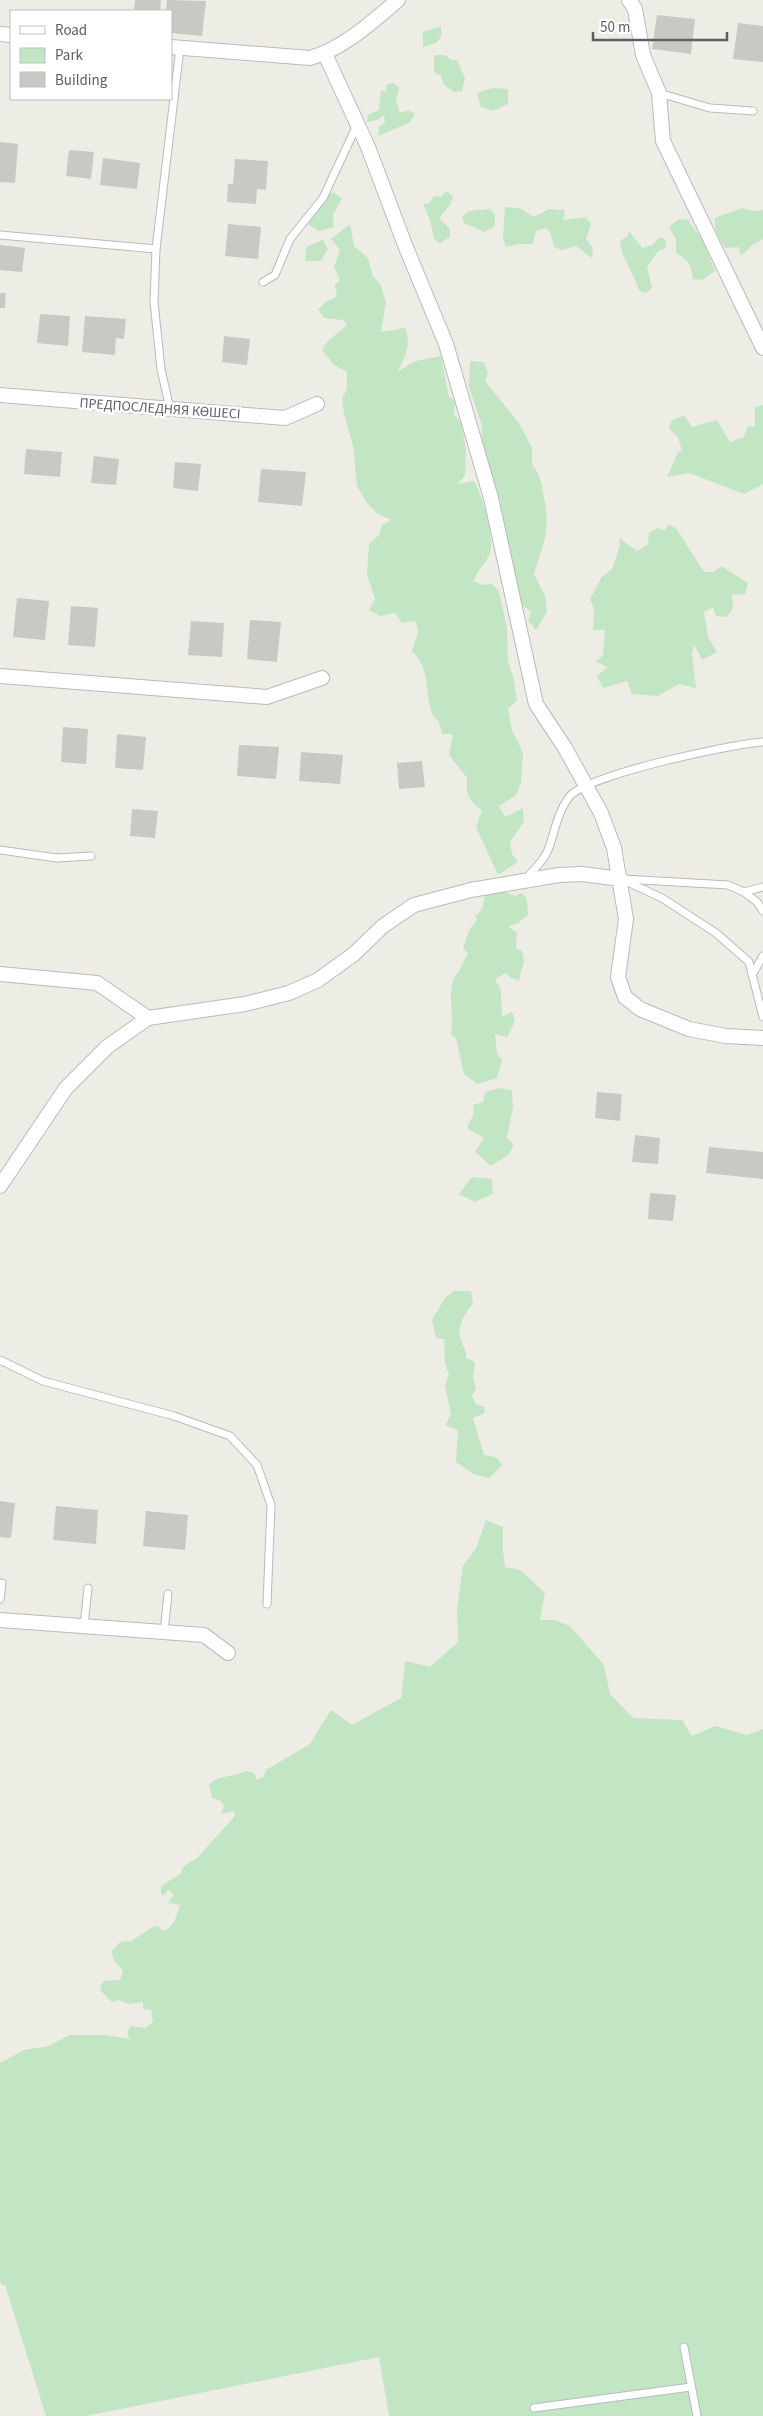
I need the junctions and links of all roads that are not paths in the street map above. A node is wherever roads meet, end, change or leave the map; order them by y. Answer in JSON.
{"nodes":[{"id":1,"x":398,"y":0,"type":"edge"},
{"id":2,"x":629,"y":0,"type":"edge"},
{"id":3,"x":175,"y":47,"type":"edge"},
{"id":4,"x":325,"y":54,"type":"junction"},
{"id":5,"x":172,"y":79,"type":"edge"},
{"id":6,"x":659,"y":93,"type":"junction"},
{"id":7,"x":170,"y":100,"type":"edge"},
{"id":8,"x":752,"y":111,"type":"dead end"},
{"id":9,"x":357,"y":124,"type":"junction"},
{"id":10,"x":0,"y":235,"type":"edge"},
{"id":11,"x":156,"y":249,"type":"junction"},
{"id":12,"x":262,"y":282,"type":"dead end"},
{"id":13,"x":763,"y":348,"type":"edge"},
{"id":14,"x":0,"y":396,"type":"edge"},
{"id":15,"x":317,"y":404,"type":"dead end"},
{"id":16,"x":170,"y":409,"type":"junction"},
{"id":17,"x":0,"y":676,"type":"edge"},
{"id":18,"x":322,"y":678,"type":"dead end"},
{"id":19,"x":763,"y":742,"type":"edge"},
{"id":20,"x":586,"y":785,"type":"junction"},
{"id":21,"x":0,"y":850,"type":"edge"},
{"id":22,"x":91,"y":856,"type":"dead end"},
{"id":23,"x":620,"y":879,"type":"junction"},
{"id":24,"x":524,"y":881,"type":"junction"},
{"id":25,"x":763,"y":887,"type":"edge"},
{"id":26,"x":744,"y":892,"type":"junction"},
{"id":27,"x":763,"y":911,"type":"edge"},
{"id":28,"x":763,"y":956,"type":"edge"},
{"id":29,"x":0,"y":974,"type":"edge"},
{"id":30,"x":752,"y":975,"type":"junction"},
{"id":31,"x":763,"y":1017,"type":"edge"},
{"id":32,"x":148,"y":1018,"type":"junction"},
{"id":33,"x":763,"y":1038,"type":"edge"},
{"id":34,"x":0,"y":1186,"type":"edge"},
{"id":35,"x":0,"y":1360,"type":"edge"},
{"id":36,"x":2,"y":1583,"type":"dead end"},
{"id":37,"x":88,"y":1588,"type":"dead end"},
{"id":38,"x":168,"y":1594,"type":"dead end"},
{"id":39,"x":0,"y":1599,"type":"edge"},
{"id":40,"x":267,"y":1604,"type":"dead end"},
{"id":41,"x":0,"y":1620,"type":"edge"},
{"id":42,"x":84,"y":1626,"type":"junction"},
{"id":43,"x":164,"y":1632,"type":"junction"},
{"id":44,"x":228,"y":1653,"type":"dead end"},
{"id":45,"x":684,"y":2347,"type":"dead end"},
{"id":46,"x":691,"y":2387,"type":"junction"},
{"id":47,"x":534,"y":2408,"type":"dead end"},
{"id":48,"x":697,"y":2416,"type":"edge"}],
"edges":[{"from":1,"to":4,"type":"street"},
{"from":2,"to":6,"type":"street"},
{"from":3,"to":4,"type":"street"},
{"from":3,"to":5,"type":"lane"},
{"from":4,"to":9,"type":"street"},
{"from":6,"to":8,"type":"lane"},
{"from":6,"to":13,"type":"street"},
{"from":7,"to":11,"type":"lane"},
{"from":9,"to":12,"type":"lane"},
{"from":9,"to":20,"type":"street"},
{"from":10,"to":11,"type":"lane"},
{"from":11,"to":16,"type":"lane"},
{"from":14,"to":16,"type":"street","name":"ПРЕДПОСЛЕДНЯЯ КӨШЕСІ"},
{"from":15,"to":16,"type":"street","name":"ПРЕДПОСЛЕДНЯЯ КӨШЕСІ"},
{"from":17,"to":18,"type":"street"},
{"from":19,"to":20,"type":"lane"},
{"from":20,"to":23,"type":"street"},
{"from":20,"to":24,"type":"lane"},
{"from":21,"to":22,"type":"lane"},
{"from":23,"to":24,"type":"street"},
{"from":23,"to":26,"type":"lane"},
{"from":23,"to":30,"type":"lane"},
{"from":23,"to":33,"type":"street"},
{"from":24,"to":32,"type":"street"},
{"from":25,"to":26,"type":"lane"},
{"from":26,"to":27,"type":"lane"},
{"from":28,"to":30,"type":"lane"},
{"from":29,"to":32,"type":"street"},
{"from":30,"to":31,"type":"lane"},
{"from":32,"to":34,"type":"street"},
{"from":35,"to":40,"type":"lane"},
{"from":36,"to":39,"type":"lane"},
{"from":37,"to":42,"type":"lane"},
{"from":38,"to":43,"type":"lane"},
{"from":41,"to":42,"type":"street"},
{"from":42,"to":43,"type":"street"},
{"from":43,"to":44,"type":"street"},
{"from":45,"to":46,"type":"lane"},
{"from":46,"to":47,"type":"lane"},
{"from":46,"to":48,"type":"lane"}]}
